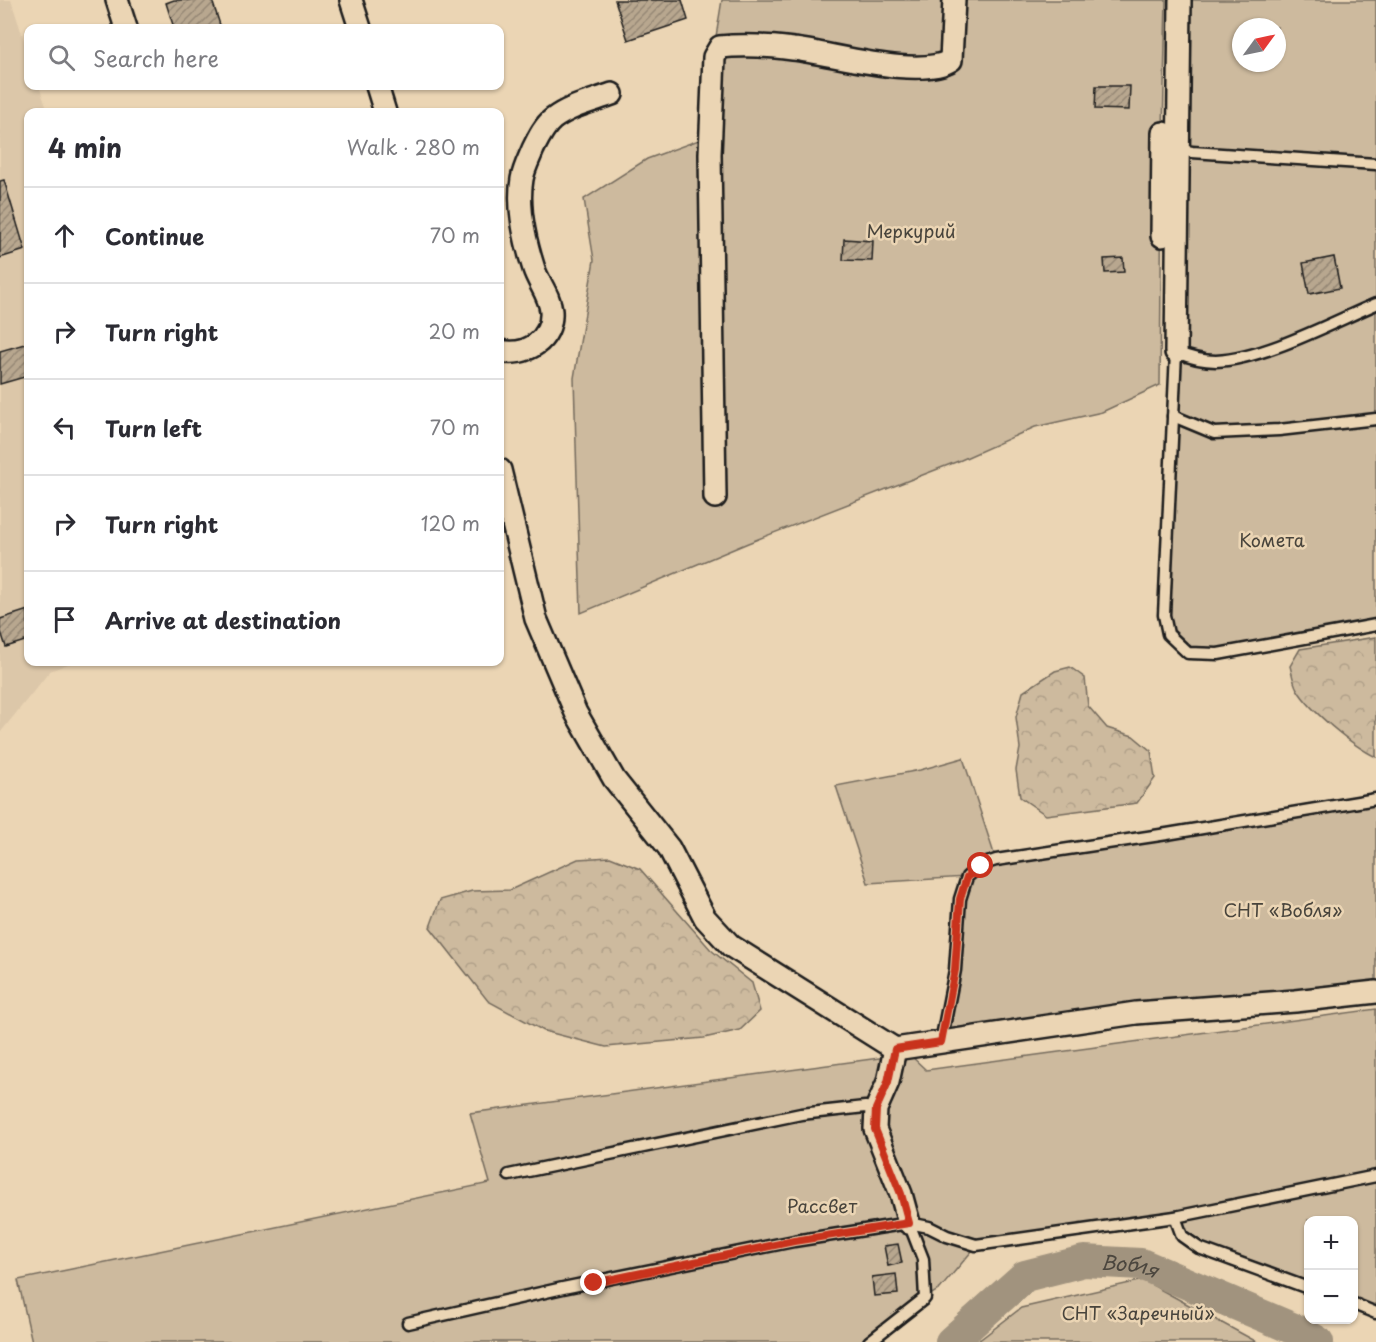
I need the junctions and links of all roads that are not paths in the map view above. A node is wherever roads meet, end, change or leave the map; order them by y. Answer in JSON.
{"nodes":[{"id":1,"x":117,"y":0,"type":"edge"},
{"id":2,"x":351,"y":0,"type":"edge"},
{"id":3,"x":954,"y":0,"type":"edge"},
{"id":4,"x":1166,"y":0,"type":"edge"},
{"id":5,"x":1180,"y":0,"type":"edge"},
{"id":6,"x":125,"y":24,"type":"edge"},
{"id":7,"x":359,"y":24,"type":"edge"},
{"id":8,"x":378,"y":90,"type":"edge"},
{"id":9,"x":612,"y":94,"type":"dead end"},
{"id":10,"x":384,"y":108,"type":"edge"},
{"id":11,"x":1177,"y":149,"type":"junction"},
{"id":12,"x":1376,"y":164,"type":"edge"},
{"id":13,"x":1376,"y":304,"type":"edge"},
{"id":14,"x":1162,"y":321,"type":"dead end"},
{"id":15,"x":504,"y":352,"type":"edge"},
{"id":16,"x":1176,"y":352,"type":"junction"},
{"id":17,"x":1173,"y":416,"type":"junction"},
{"id":18,"x":1376,"y":420,"type":"edge"},
{"id":19,"x":504,"y":487,"type":"edge"},
{"id":20,"x":715,"y":498,"type":"dead end"},
{"id":21,"x":1376,"y":626,"type":"edge"},
{"id":22,"x":1376,"y":799,"type":"edge"},
{"id":23,"x":1376,"y":992,"type":"edge"},
{"id":24,"x":941,"y":1042,"type":"junction"},
{"id":25,"x":895,"y":1049,"type":"junction"},
{"id":26,"x":876,"y":1109,"type":"junction"},
{"id":27,"x":509,"y":1176,"type":"dead end"},
{"id":28,"x":1376,"y":1176,"type":"edge"},
{"id":29,"x":1175,"y":1217,"type":"junction"},
{"id":30,"x":909,"y":1223,"type":"junction"},
{"id":31,"x":1304,"y":1287,"type":"edge"},
{"id":32,"x":1358,"y":1306,"type":"edge"},
{"id":33,"x":1376,"y":1313,"type":"edge"},
{"id":34,"x":408,"y":1323,"type":"dead end"},
{"id":35,"x":869,"y":1342,"type":"edge"}],
"edges":[{"from":1,"to":6,"type":"street"},
{"from":2,"to":7,"type":"street"},
{"from":3,"to":20,"type":"street"},
{"from":4,"to":14,"type":"street"},
{"from":5,"to":11,"type":"street"},
{"from":8,"to":10,"type":"street"},
{"from":9,"to":15,"type":"street"},
{"from":11,"to":12,"type":"lane"},
{"from":11,"to":16,"type":"street"},
{"from":13,"to":16,"type":"lane"},
{"from":16,"to":17,"type":"lane"},
{"from":17,"to":18,"type":"lane"},
{"from":17,"to":21,"type":"lane"},
{"from":19,"to":25,"type":"street"},
{"from":22,"to":24,"type":"lane"},
{"from":23,"to":24,"type":"street"},
{"from":24,"to":25,"type":"street"},
{"from":25,"to":26,"type":"street"},
{"from":26,"to":27,"type":"lane"},
{"from":26,"to":30,"type":"street"},
{"from":28,"to":29,"type":"lane"},
{"from":29,"to":30,"type":"lane"},
{"from":29,"to":31,"type":"lane"},
{"from":30,"to":34,"type":"lane"},
{"from":30,"to":35,"type":"lane"},
{"from":32,"to":33,"type":"lane"}]}
